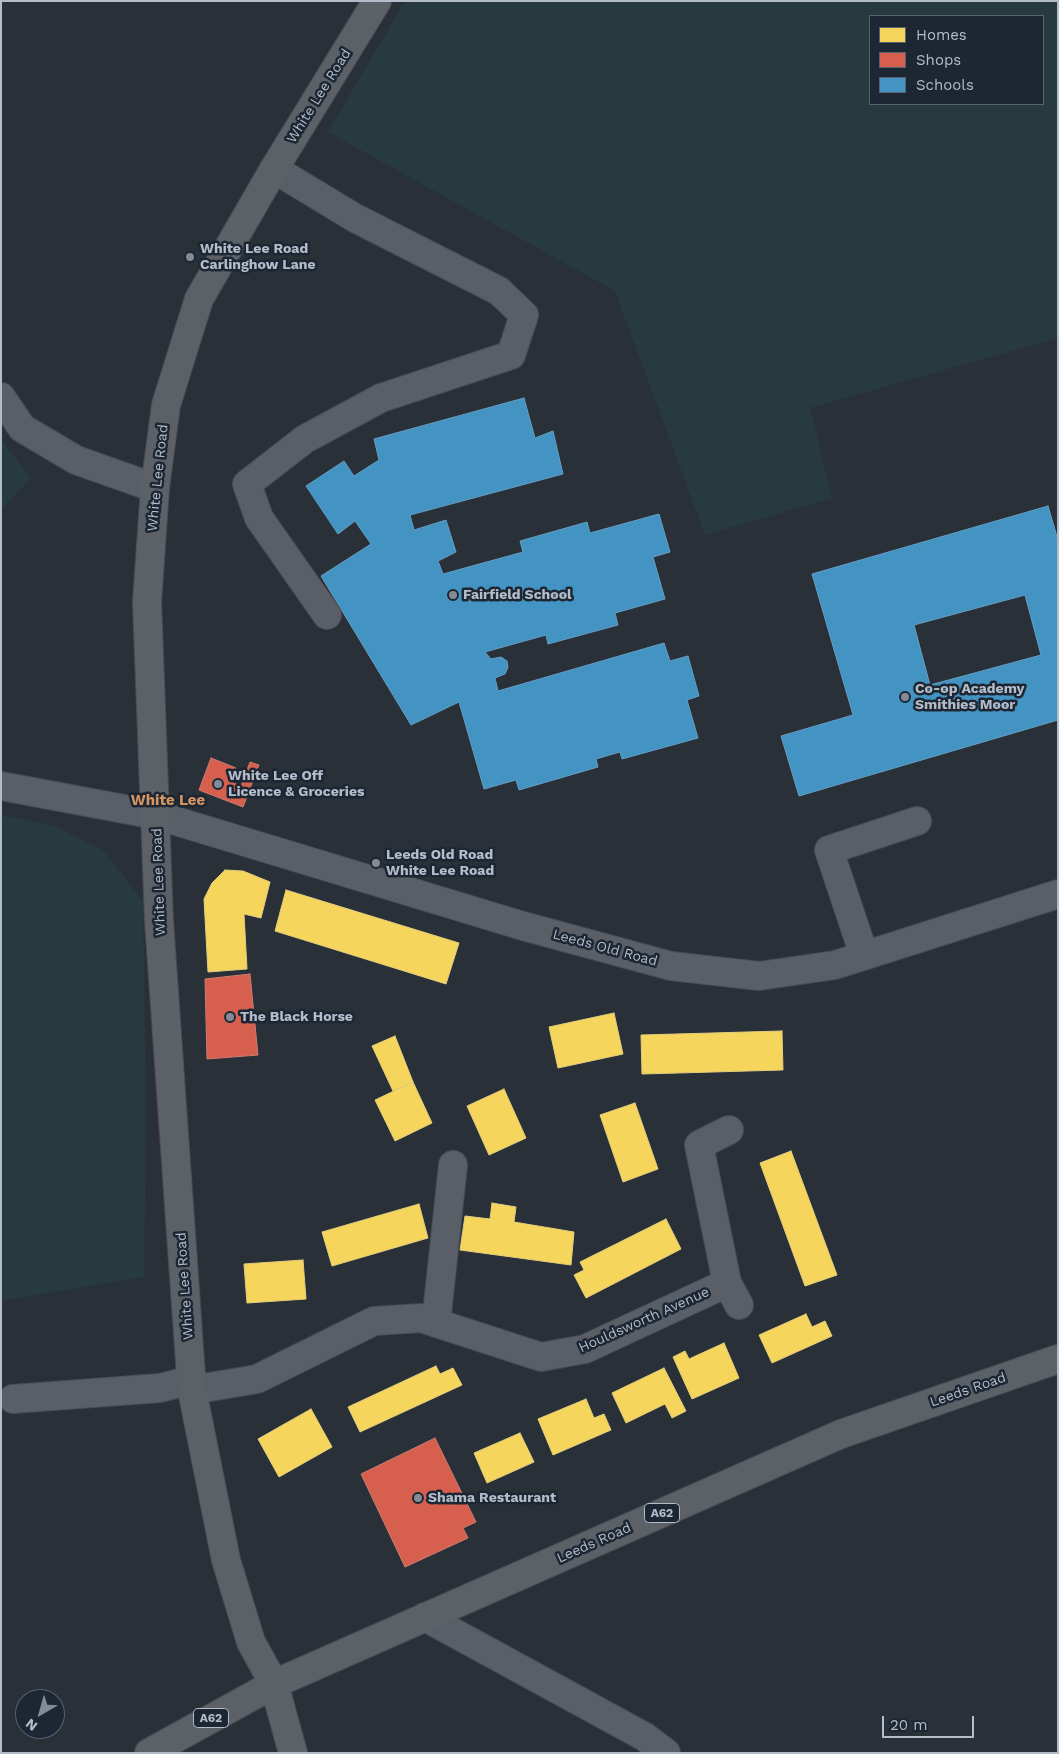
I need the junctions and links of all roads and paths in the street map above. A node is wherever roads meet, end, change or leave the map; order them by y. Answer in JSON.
{"nodes":[{"id":1,"x":377,"y":1,"type":"edge"},
{"id":2,"x":274,"y":169,"type":"junction"},
{"id":3,"x":1,"y":397,"type":"edge"},
{"id":4,"x":155,"y":488,"type":"junction"},
{"id":5,"x":327,"y":615,"type":"dead end"},
{"id":6,"x":1,"y":786,"type":"edge"},
{"id":7,"x":156,"y":815,"type":"junction"},
{"id":8,"x":917,"y":821,"type":"dead end"},
{"id":9,"x":1058,"y":894,"type":"edge"},
{"id":10,"x":864,"y":955,"type":"junction"},
{"id":11,"x":729,"y":1130,"type":"dead end"},
{"id":12,"x":454,"y":1165,"type":"dead end"},
{"id":13,"x":436,"y":1323,"type":"junction"},
{"id":14,"x":1058,"y":1359,"type":"edge"},
{"id":15,"x":191,"y":1385,"type":"junction"},
{"id":16,"x":14,"y":1399,"type":"dead end"},
{"id":17,"x":425,"y":1617,"type":"junction"},
{"id":18,"x":274,"y":1684,"type":"junction"},
{"id":19,"x":150,"y":1753,"type":"edge"},
{"id":20,"x":293,"y":1753,"type":"edge"},
{"id":21,"x":666,"y":1753,"type":"edge"}],
"edges":[{"from":1,"to":2,"type":"main road","name":"White Lee Road"},
{"from":2,"to":4,"type":"main road","name":"White Lee Road"},
{"from":2,"to":5,"type":"street"},
{"from":3,"to":4,"type":"street"},
{"from":4,"to":7,"type":"main road","name":"White Lee Road"},
{"from":6,"to":7,"type":"street","name":"Leeds Old Road"},
{"from":7,"to":10,"type":"street","name":"Leeds Old Road"},
{"from":7,"to":15,"type":"main road","name":"White Lee Road"},
{"from":8,"to":10,"type":"street"},
{"from":9,"to":10,"type":"street","name":"Leeds Old Road"},
{"from":11,"to":13,"type":"street","name":"Houldsworth Avenue"},
{"from":12,"to":13,"type":"street"},
{"from":13,"to":15,"type":"street","name":"Houldsworth Avenue"},
{"from":14,"to":17,"type":"main road","name":"Leeds Road","number":"A62"},
{"from":15,"to":16,"type":"street","name":"Houldsworth Avenue"},
{"from":15,"to":18,"type":"main road","name":"White Lee Road"},
{"from":17,"to":18,"type":"main road","name":"Leeds Road","number":"A62"},
{"from":17,"to":21,"type":"street"},
{"from":18,"to":19,"type":"main road","number":"A62"},
{"from":18,"to":20,"type":"main road","name":"White Lee Road"}]}
